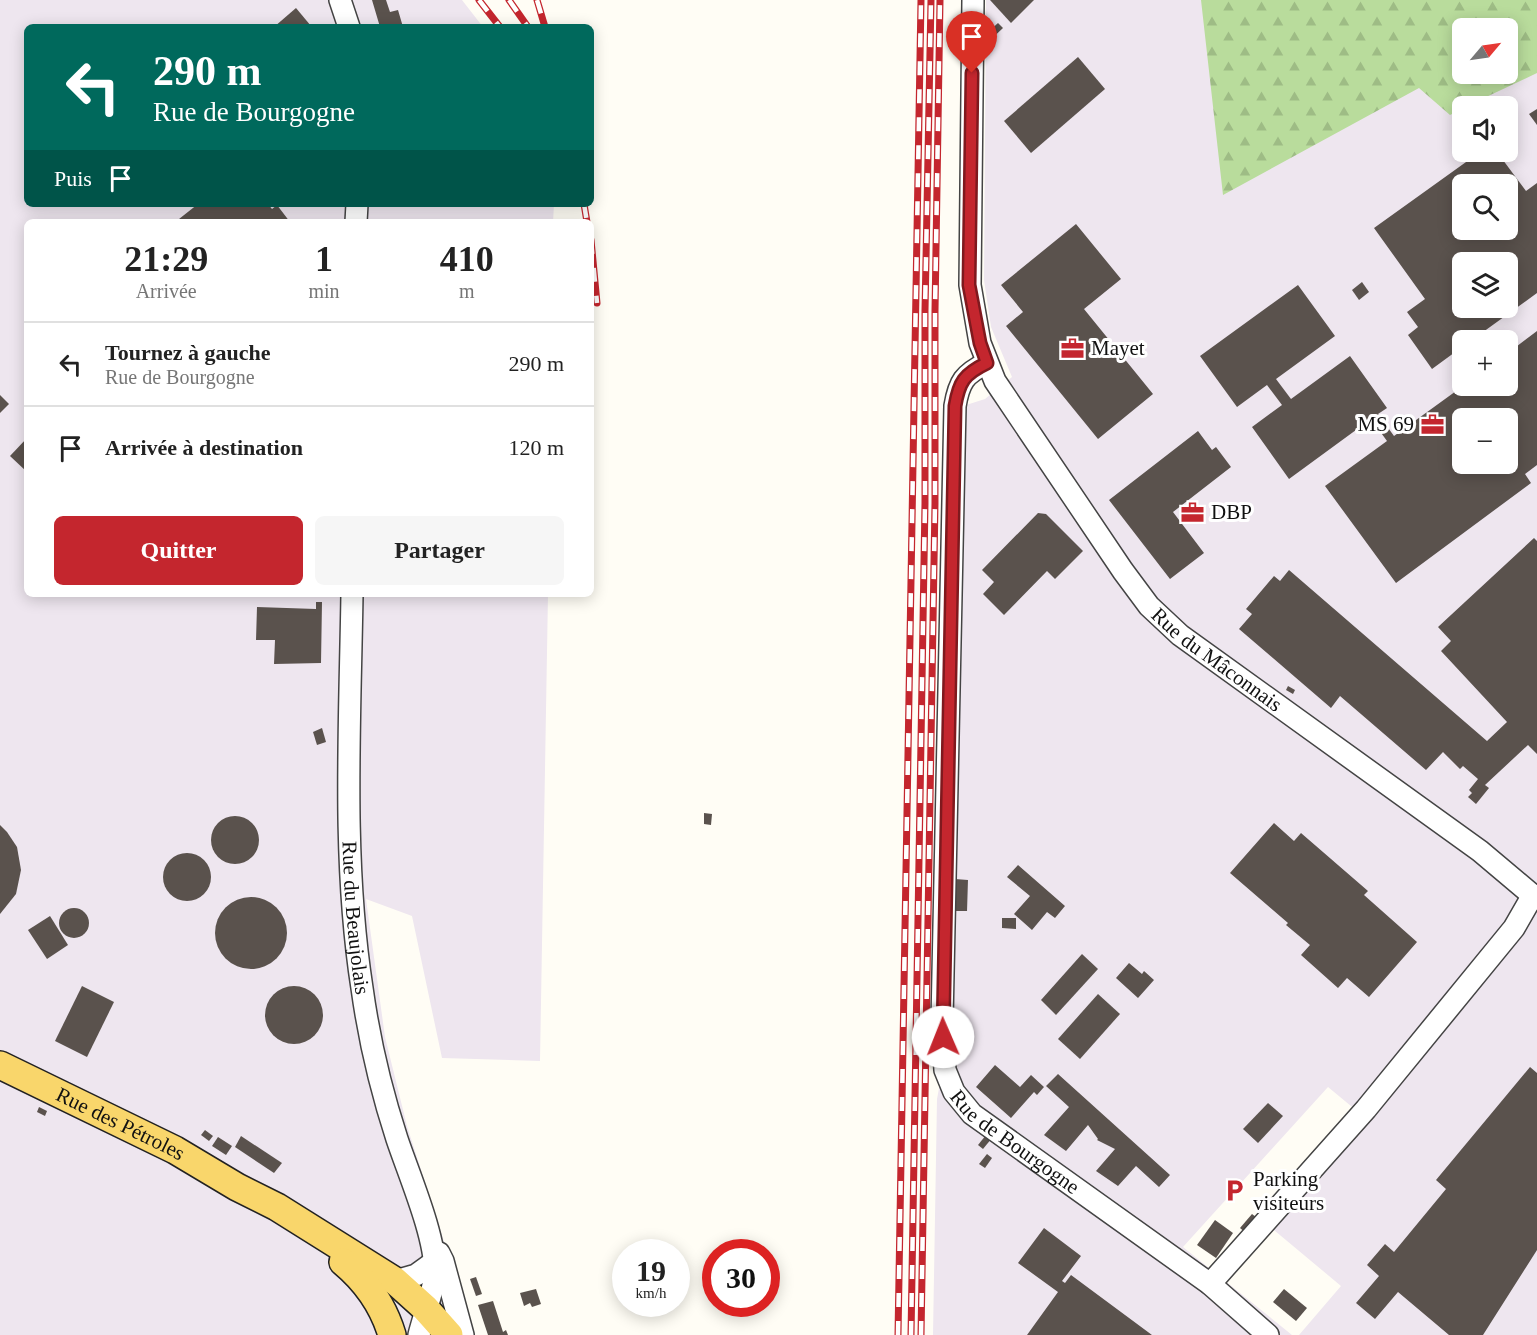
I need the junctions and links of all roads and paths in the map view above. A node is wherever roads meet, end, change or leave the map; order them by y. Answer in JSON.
{"nodes":[{"id":1,"x":340,"y":0,"type":"edge"},
{"id":2,"x":973,"y":0,"type":"edge"},
{"id":3,"x":348,"y":24,"type":"edge"},
{"id":4,"x":987,"y":363,"type":"junction"},
{"id":5,"x":352,"y":597,"type":"edge"},
{"id":6,"x":1535,"y":897,"type":"edge"},
{"id":7,"x":0,"y":1065,"type":"edge"},
{"id":8,"x":237,"y":1186,"type":"junction"},
{"id":9,"x":428,"y":1231,"type":"junction"},
{"id":10,"x":434,"y":1262,"type":"junction"},
{"id":11,"x":395,"y":1281,"type":"junction"},
{"id":12,"x":1210,"y":1284,"type":"junction"},
{"id":13,"x":425,"y":1308,"type":"junction"},
{"id":14,"x":392,"y":1335,"type":"edge"},
{"id":15,"x":419,"y":1335,"type":"edge"},
{"id":16,"x":448,"y":1335,"type":"edge"},
{"id":17,"x":464,"y":1335,"type":"edge"},
{"id":18,"x":1269,"y":1335,"type":"edge"}],
"edges":[{"from":1,"to":3,"type":"street"},
{"from":2,"to":4,"type":"street","name":"Rue du Mâconnais"},
{"from":4,"to":6,"type":"street","name":"Rue du Mâconnais"},
{"from":4,"to":12,"type":"street","name":"Rue de Bourgogne"},
{"from":5,"to":9,"type":"street","name":"Rue du Beaujolais"},
{"from":6,"to":12,"type":"street"},
{"from":7,"to":8,"type":"main road","name":"Rue des Pétroles"},
{"from":8,"to":11,"type":"main road","name":"Rue des Pétroles"},
{"from":8,"to":14,"type":"main road","name":"Rue des Pétroles"},
{"from":9,"to":10,"type":"street","name":"Rue du Beaujolais"},
{"from":9,"to":17,"type":"street","name":"Rue du Beaujolais"},
{"from":10,"to":11,"type":"street"},
{"from":10,"to":13,"type":"street","name":"Rue du Beaujolais"},
{"from":11,"to":13,"type":"main road","name":"Rue des Pétroles"},
{"from":12,"to":18,"type":"street","name":"Rue de Bourgogne"},
{"from":13,"to":15,"type":"street","name":"Rue du Beaujolais"},
{"from":13,"to":16,"type":"main road","name":"Rue des Pétroles"}]}
